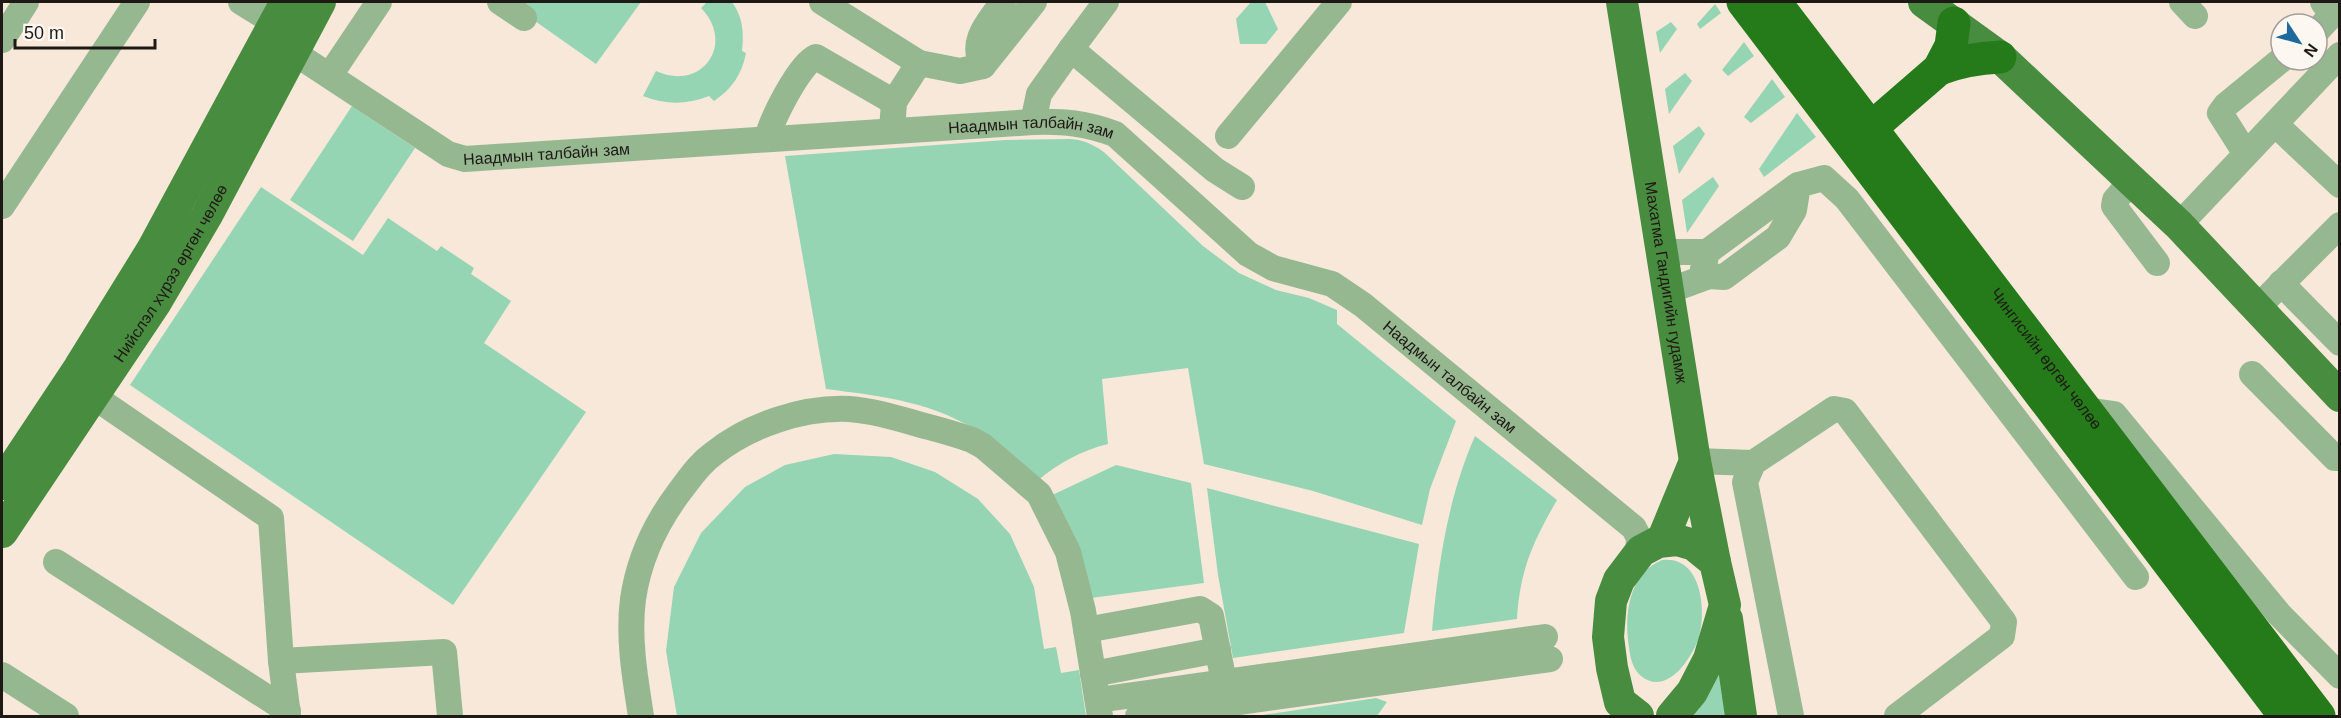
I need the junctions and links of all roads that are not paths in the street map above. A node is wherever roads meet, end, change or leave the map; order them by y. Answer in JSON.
{"nodes":[{"id":1,"x":26,"y":2,"type":"edge"},
{"id":2,"x":137,"y":2,"type":"edge"},
{"id":3,"x":241,"y":2,"type":"edge"},
{"id":4,"x":320,"y":2,"type":"edge"},
{"id":5,"x":379,"y":2,"type":"edge"},
{"id":6,"x":500,"y":2,"type":"edge"},
{"id":7,"x":822,"y":2,"type":"edge"},
{"id":8,"x":1003,"y":2,"type":"edge"},
{"id":9,"x":1034,"y":2,"type":"edge"},
{"id":10,"x":1106,"y":2,"type":"edge"},
{"id":11,"x":1339,"y":2,"type":"edge"},
{"id":12,"x":1622,"y":2,"type":"edge"},
{"id":13,"x":1743,"y":2,"type":"edge"},
{"id":14,"x":1775,"y":2,"type":"edge"},
{"id":15,"x":1924,"y":2,"type":"edge"},
{"id":16,"x":2323,"y":2,"type":"edge"},
{"id":17,"x":280,"y":12,"type":"edge"},
{"id":18,"x":524,"y":18,"type":"dead end"},
{"id":19,"x":2329,"y":18,"type":"edge"},
{"id":20,"x":1954,"y":23,"type":"junction"},
{"id":21,"x":2,"y":40,"type":"edge"},
{"id":22,"x":1071,"y":49,"type":"junction"},
{"id":23,"x":293,"y":52,"type":"junction"},
{"id":24,"x":2000,"y":57,"type":"junction"},
{"id":25,"x":2338,"y":61,"type":"edge"},
{"id":26,"x":919,"y":63,"type":"junction"},
{"id":27,"x":983,"y":66,"type":"junction"},
{"id":28,"x":1939,"y":69,"type":"junction"},
{"id":29,"x":2269,"y":70,"type":"edge"},
{"id":30,"x":330,"y":75,"type":"junction"},
{"id":31,"x":894,"y":102,"type":"junction"},
{"id":32,"x":1033,"y":122,"type":"junction"},
{"id":33,"x":2275,"y":124,"type":"junction"},
{"id":34,"x":1871,"y":128,"type":"junction"},
{"id":35,"x":891,"y":131,"type":"junction"},
{"id":36,"x":1228,"y":136,"type":"dead end"},
{"id":37,"x":767,"y":140,"type":"junction"},
{"id":38,"x":2246,"y":154,"type":"junction"},
{"id":39,"x":2132,"y":181,"type":"junction"},
{"id":40,"x":2340,"y":185,"type":"edge"},
{"id":41,"x":1242,"y":187,"type":"dead end"},
{"id":42,"x":2,"y":206,"type":"edge"},
{"id":43,"x":165,"y":225,"type":"junction"},
{"id":44,"x":2179,"y":225,"type":"junction"},
{"id":45,"x":2340,"y":225,"type":"edge"},
{"id":46,"x":192,"y":240,"type":"junction"},
{"id":47,"x":1662,"y":252,"type":"junction"},
{"id":48,"x":2157,"y":263,"type":"dead end"},
{"id":49,"x":1708,"y":264,"type":"junction"},
{"id":50,"x":2282,"y":283,"type":"junction"},
{"id":51,"x":1668,"y":291,"type":"junction"},
{"id":52,"x":1965,"y":295,"type":"junction"},
{"id":53,"x":2255,"y":306,"type":"junction"},
{"id":54,"x":1938,"y":317,"type":"junction"},
{"id":55,"x":2340,"y":343,"type":"edge"},
{"id":56,"x":2252,"y":374,"type":"dead end"},
{"id":57,"x":2339,"y":394,"type":"edge"},
{"id":58,"x":93,"y":396,"type":"junction"},
{"id":59,"x":2078,"y":422,"type":"junction"},
{"id":60,"x":2044,"y":456,"type":"junction"},
{"id":61,"x":2340,"y":458,"type":"edge"},
{"id":62,"x":1695,"y":461,"type":"junction"},
{"id":63,"x":1753,"y":463,"type":"junction"},
{"id":64,"x":2,"y":484,"type":"edge"},
{"id":65,"x":2,"y":532,"type":"edge"},
{"id":66,"x":1650,"y":548,"type":"junction"},
{"id":67,"x":56,"y":562,"type":"dead end"},
{"id":68,"x":1715,"y":562,"type":"junction"},
{"id":69,"x":2136,"y":577,"type":"dead end"},
{"id":70,"x":1725,"y":605,"type":"junction"},
{"id":71,"x":1086,"y":630,"type":"junction"},
{"id":72,"x":1548,"y":648,"type":"dead end"},
{"id":73,"x":1218,"y":650,"type":"junction"},
{"id":74,"x":281,"y":661,"type":"junction"},
{"id":75,"x":1093,"y":674,"type":"junction"},
{"id":76,"x":2,"y":675,"type":"edge"},
{"id":77,"x":2340,"y":676,"type":"edge"},
{"id":78,"x":1227,"y":701,"type":"edge"},
{"id":79,"x":1099,"y":708,"type":"edge"},
{"id":80,"x":1625,"y":712,"type":"edge"},
{"id":81,"x":288,"y":714,"type":"edge"},
{"id":82,"x":66,"y":717,"type":"edge"},
{"id":83,"x":450,"y":717,"type":"edge"},
{"id":84,"x":641,"y":717,"type":"edge"},
{"id":85,"x":1138,"y":717,"type":"edge"},
{"id":86,"x":1672,"y":717,"type":"edge"},
{"id":87,"x":1741,"y":717,"type":"edge"},
{"id":88,"x":1791,"y":717,"type":"edge"},
{"id":89,"x":1897,"y":717,"type":"edge"},
{"id":90,"x":2285,"y":717,"type":"edge"},
{"id":91,"x":2319,"y":717,"type":"edge"}],
"edges":[{"from":1,"to":21,"type":"street"},
{"from":2,"to":42,"type":"street"},
{"from":3,"to":17,"type":"street"},
{"from":4,"to":23,"type":"main road","name":"Нийслэл хүрээ өргөн чөлөө"},
{"from":5,"to":30,"type":"street"},
{"from":6,"to":18,"type":"street"},
{"from":7,"to":26,"type":"street"},
{"from":8,"to":27,"type":"street"},
{"from":9,"to":27,"type":"street"},
{"from":10,"to":22,"type":"street"},
{"from":11,"to":36,"type":"street"},
{"from":12,"to":47,"type":"main road","name":"Махатма Гандигийн гудамж"},
{"from":13,"to":52,"type":"highway","name":"Чингисийн өргөн чөлөө"},
{"from":14,"to":34,"type":"highway","name":"Чингисийн өргөн чөлөө"},
{"from":15,"to":20,"type":"main road"},
{"from":16,"to":19,"type":"street"},
{"from":17,"to":43,"type":"main road","name":"Нийслэл хүрээ өргөн чөлөө"},
{"from":20,"to":24,"type":"main road"},
{"from":20,"to":28,"type":"highway"},
{"from":22,"to":32,"type":"street"},
{"from":22,"to":41,"type":"street"},
{"from":23,"to":30,"type":"street","name":"Наадмын талбайн зам"},
{"from":23,"to":46,"type":"main road","name":"Нийслэл хүрээ өргөн чөлөө"},
{"from":24,"to":28,"type":"highway"},
{"from":24,"to":39,"type":"main road"},
{"from":25,"to":33,"type":"street"},
{"from":26,"to":27,"type":"street"},
{"from":26,"to":31,"type":"street"},
{"from":28,"to":34,"type":"highway"},
{"from":29,"to":38,"type":"street"},
{"from":30,"to":37,"type":"street","name":"Наадмын талбайн зам"},
{"from":31,"to":35,"type":"street"},
{"from":31,"to":37,"type":"street"},
{"from":32,"to":35,"type":"street","name":"Наадмын талбайн зам"},
{"from":32,"to":66,"type":"street","name":"Наадмын талбайн зам"},
{"from":33,"to":38,"type":"street"},
{"from":33,"to":40,"type":"street"},
{"from":34,"to":59,"type":"highway","name":"Чингисийн өргөн чөлөө"},
{"from":35,"to":37,"type":"street","name":"Наадмын талбайн зам"},
{"from":38,"to":44,"type":"street"},
{"from":39,"to":44,"type":"main road"},
{"from":39,"to":48,"type":"street"},
{"from":43,"to":46,"type":"main road"},
{"from":43,"to":64,"type":"main road","name":"Нийслэл хүрээ өргөн чөлөө"},
{"from":44,"to":53,"type":"main road"},
{"from":45,"to":50,"type":"street"},
{"from":46,"to":58,"type":"main road","name":"Нийслэл хүрээ өргөн чөлөө"},
{"from":47,"to":49,"type":"street"},
{"from":47,"to":51,"type":"main road","name":"Махатма Гандигийн гудамж"},
{"from":49,"to":51,"type":"street"},
{"from":49,"to":54,"type":"street"},
{"from":50,"to":53,"type":"street"},
{"from":50,"to":55,"type":"street"},
{"from":51,"to":62,"type":"main road","name":"Махатма Гандигийн гудамж"},
{"from":52,"to":54,"type":"street"},
{"from":52,"to":59,"type":"highway","name":"Чингисийн өргөн чөлөө"},
{"from":53,"to":57,"type":"main road"},
{"from":54,"to":60,"type":"street"},
{"from":56,"to":61,"type":"street"},
{"from":58,"to":65,"type":"main road","name":"Нийслэл хүрээ өргөн чөлөө"},
{"from":58,"to":74,"type":"street"},
{"from":59,"to":60,"type":"street"},
{"from":59,"to":77,"type":"street"},
{"from":59,"to":90,"type":"highway","name":"Чингисийн өргөн чөлөө"},
{"from":59,"to":91,"type":"highway","name":"Чингисийн өргөн чөлөө"},
{"from":60,"to":69,"type":"street"},
{"from":62,"to":63,"type":"street"},
{"from":62,"to":66,"type":"main road"},
{"from":62,"to":68,"type":"main road","name":"Махатма Гандигийн гудамж"},
{"from":63,"to":88,"type":"street"},
{"from":63,"to":89,"type":"street"},
{"from":66,"to":68,"type":"main road"},
{"from":66,"to":80,"type":"main road"},
{"from":67,"to":81,"type":"street"},
{"from":68,"to":70,"type":"main road","name":"Махатма Гандигийн гудамж"},
{"from":70,"to":86,"type":"main road"},
{"from":70,"to":87,"type":"main road","name":"Махатма Гандигийн гудамж"},
{"from":71,"to":73,"type":"street"},
{"from":71,"to":75,"type":"street"},
{"from":71,"to":84,"type":"street"},
{"from":72,"to":78,"type":"street"},
{"from":73,"to":75,"type":"street"},
{"from":73,"to":78,"type":"street"},
{"from":74,"to":81,"type":"street"},
{"from":74,"to":83,"type":"street"},
{"from":75,"to":79,"type":"street"},
{"from":76,"to":82,"type":"street"},
{"from":78,"to":79,"type":"street"},
{"from":78,"to":85,"type":"street"}]}
